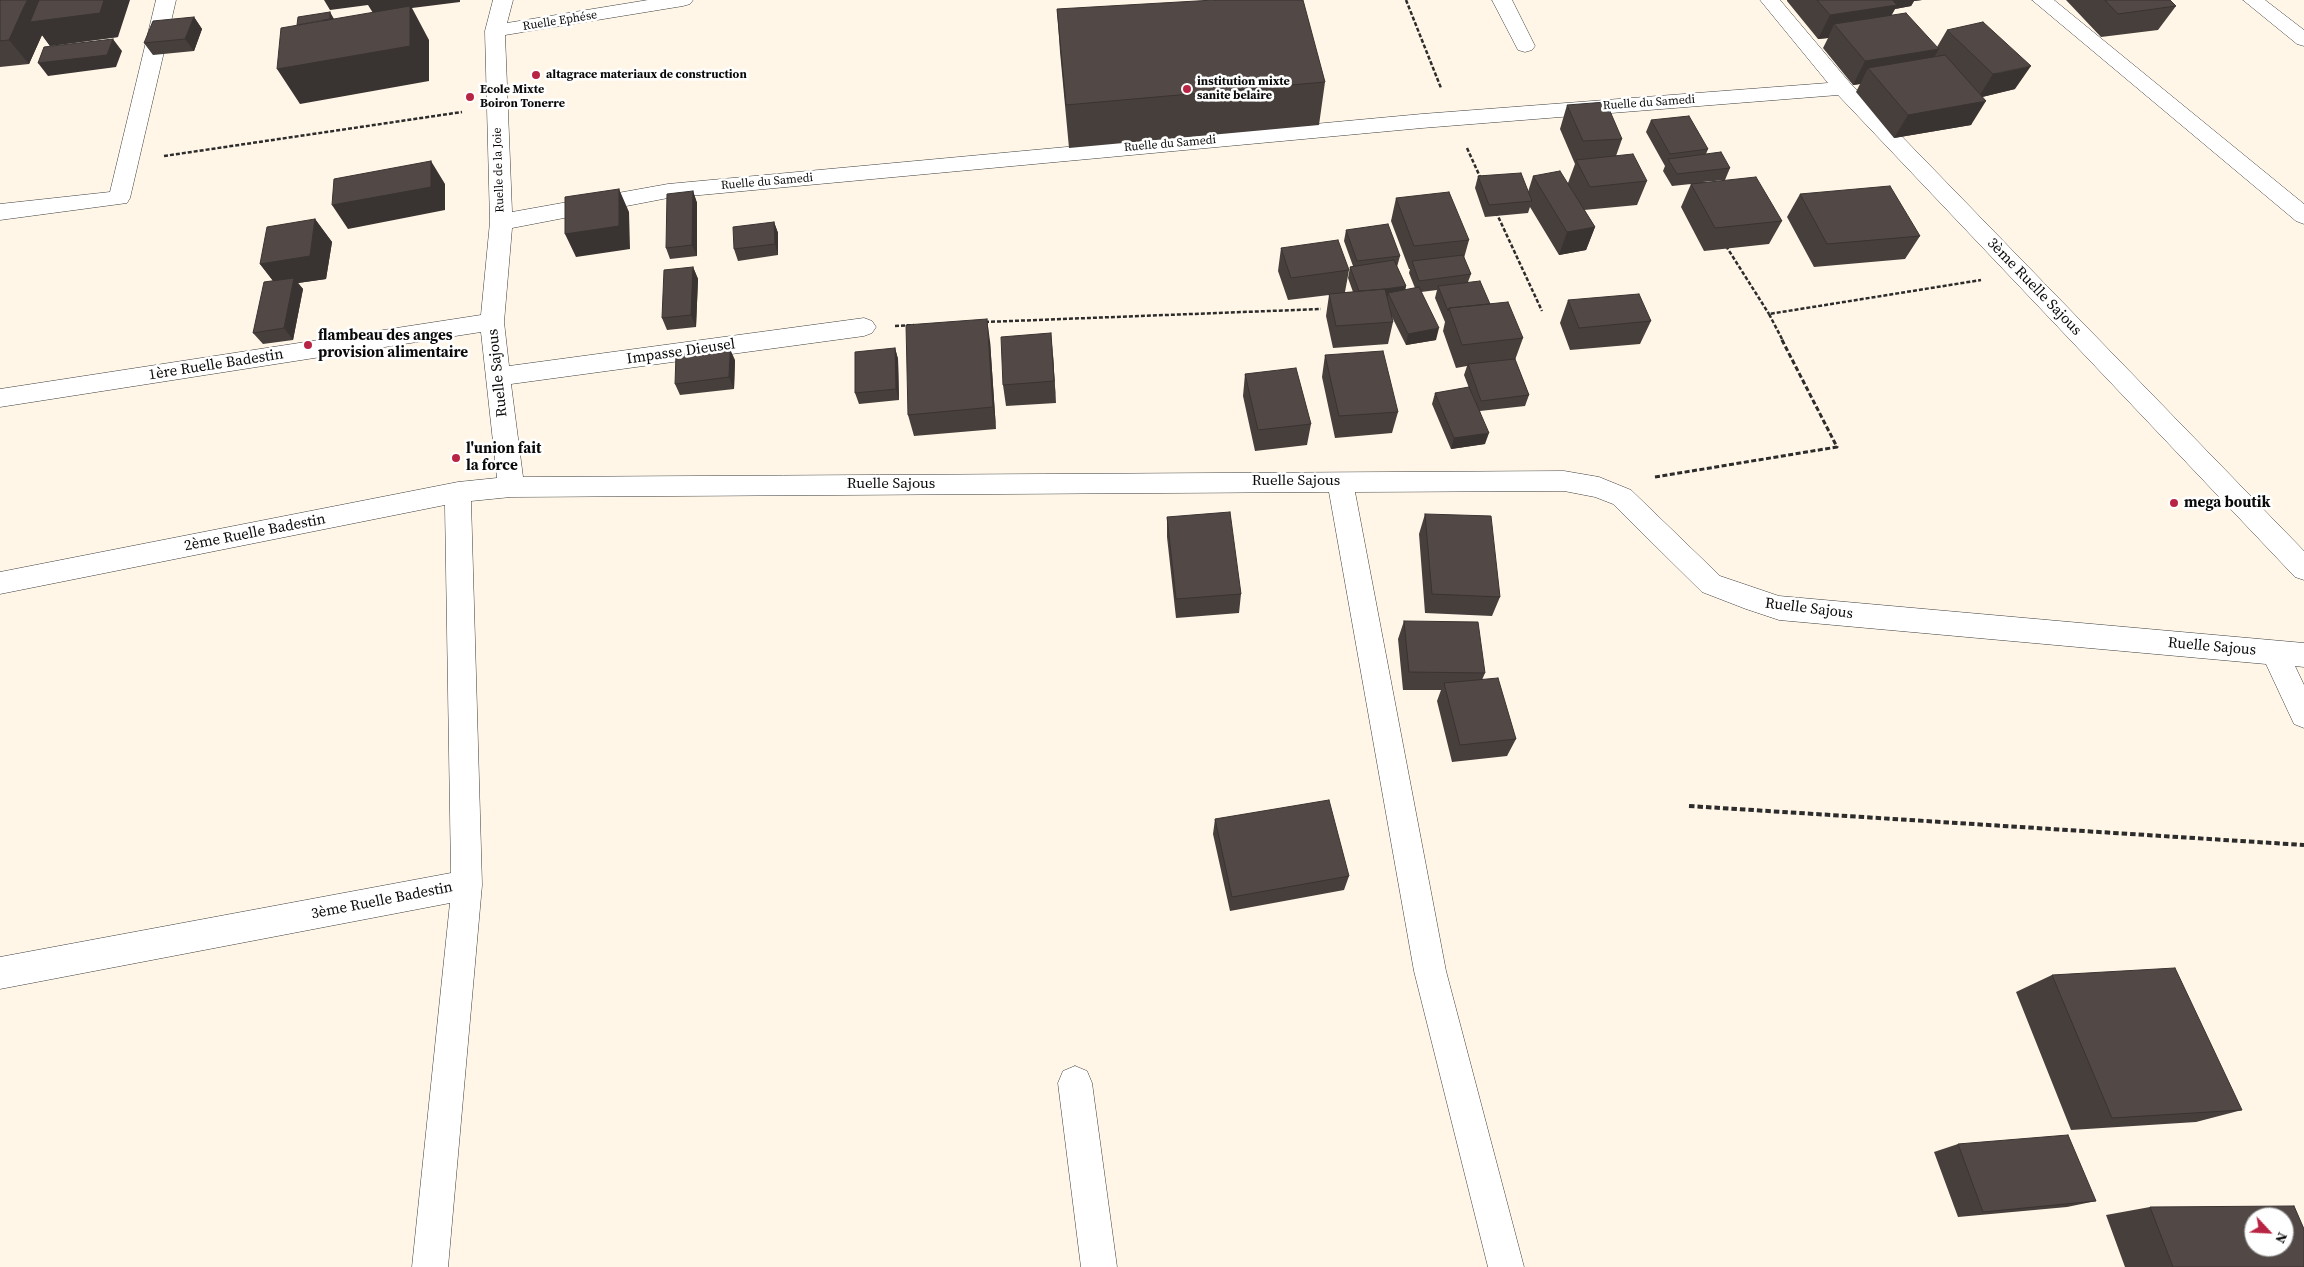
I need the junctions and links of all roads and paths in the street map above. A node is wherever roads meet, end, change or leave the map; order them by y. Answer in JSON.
{"nodes":[{"id":1,"x":166,"y":0,"type":"edge"},
{"id":2,"x":503,"y":0,"type":"edge"},
{"id":3,"x":684,"y":0,"type":"edge"},
{"id":4,"x":1406,"y":0,"type":"edge"},
{"id":5,"x":1502,"y":0,"type":"edge"},
{"id":6,"x":1770,"y":0,"type":"edge"},
{"id":7,"x":2042,"y":0,"type":"edge"},
{"id":8,"x":2253,"y":0,"type":"edge"},
{"id":9,"x":495,"y":32,"type":"junction"},
{"id":10,"x":2304,"y":40,"type":"edge"},
{"id":11,"x":1525,"y":46,"type":"dead end"},
{"id":12,"x":1842,"y":88,"type":"junction"},
{"id":13,"x":497,"y":107,"type":"junction"},
{"id":14,"x":1454,"y":118,"type":"junction"},
{"id":15,"x":128,"y":162,"type":"junction"},
{"id":16,"x":1482,"y":180,"type":"edge"},
{"id":17,"x":1494,"y":206,"type":"edge"},
{"id":18,"x":0,"y":212,"type":"edge"},
{"id":19,"x":2304,"y":216,"type":"edge"},
{"id":20,"x":501,"y":222,"type":"junction"},
{"id":21,"x":1721,"y":238,"type":"edge"},
{"id":22,"x":2021,"y":274,"type":"junction"},
{"id":23,"x":1321,"y":309,"type":"dead end"},
{"id":24,"x":1542,"y":311,"type":"dead end"},
{"id":25,"x":1768,"y":314,"type":"junction"},
{"id":26,"x":492,"y":322,"type":"junction"},
{"id":27,"x":983,"y":322,"type":"edge"},
{"id":28,"x":924,"y":325,"type":"edge"},
{"id":29,"x":864,"y":327,"type":"joint"},
{"id":30,"x":498,"y":377,"type":"junction"},
{"id":31,"x":0,"y":398,"type":"edge"},
{"id":32,"x":1340,"y":481,"type":"junction"},
{"id":33,"x":511,"y":487,"type":"junction"},
{"id":34,"x":1599,"y":487,"type":"junction"},
{"id":35,"x":458,"y":492,"type":"junction"},
{"id":36,"x":2304,"y":569,"type":"edge"},
{"id":37,"x":0,"y":583,"type":"edge"},
{"id":38,"x":2275,"y":653,"type":"junction"},
{"id":39,"x":2304,"y":655,"type":"edge"},
{"id":40,"x":2304,"y":714,"type":"edge"},
{"id":41,"x":1689,"y":806,"type":"dead end"},
{"id":42,"x":2304,"y":844,"type":"edge"},
{"id":43,"x":467,"y":885,"type":"junction"},
{"id":44,"x":0,"y":972,"type":"edge"},
{"id":45,"x":1075,"y":1083,"type":"dead end"},
{"id":46,"x":430,"y":1267,"type":"edge"},
{"id":47,"x":1099,"y":1267,"type":"edge"},
{"id":48,"x":1506,"y":1267,"type":"edge"}],
"edges":[{"from":1,"to":15,"type":"street"},
{"from":2,"to":9,"type":"street","name":"Ruelle de la Joie"},
{"from":3,"to":9,"type":"street","name":"Ruelle Ephése"},
{"from":4,"to":14,"type":"path"},
{"from":5,"to":11,"type":"street"},
{"from":6,"to":12,"type":"street","name":"3ème Ruelle Sajous"},
{"from":7,"to":19,"type":"street"},
{"from":8,"to":10,"type":"street"},
{"from":9,"to":13,"type":"street","name":"Ruelle de la Joie"},
{"from":12,"to":14,"type":"street","name":"Ruelle du Samedi"},
{"from":12,"to":22,"type":"street","name":"3ème Ruelle Sajous"},
{"from":13,"to":15,"type":"path"},
{"from":13,"to":20,"type":"street","name":"Ruelle de la Joie"},
{"from":14,"to":16,"type":"path"},
{"from":14,"to":20,"type":"street","name":"Ruelle du Samedi"},
{"from":15,"to":18,"type":"street"},
{"from":17,"to":24,"type":"path"},
{"from":20,"to":26,"type":"street","name":"Ruelle Sajous"},
{"from":21,"to":25,"type":"path"},
{"from":22,"to":25,"type":"path"},
{"from":22,"to":36,"type":"street","name":"3ème Ruelle Sajous"},
{"from":23,"to":27,"type":"path"},
{"from":25,"to":34,"type":"path"},
{"from":26,"to":30,"type":"street","name":"Ruelle Sajous"},
{"from":26,"to":31,"type":"street","name":"1ère Ruelle Badestin"},
{"from":28,"to":29,"type":"path"},
{"from":29,"to":30,"type":"street","name":"Impasse Dieusel"},
{"from":30,"to":33,"type":"street","name":"Ruelle Sajous"},
{"from":32,"to":33,"type":"street","name":"Ruelle Sajous"},
{"from":32,"to":34,"type":"street","name":"Ruelle Sajous"},
{"from":32,"to":48,"type":"street"},
{"from":33,"to":35,"type":"street","name":"2ème Ruelle Badestin"},
{"from":34,"to":38,"type":"street","name":"Ruelle Sajous"},
{"from":35,"to":37,"type":"street","name":"2ème Ruelle Badestin"},
{"from":35,"to":43,"type":"street","name":"3ème Ruelle Badestin"},
{"from":38,"to":39,"type":"street","name":"Ruelle Sajous"},
{"from":38,"to":40,"type":"street"},
{"from":41,"to":42,"type":"path"},
{"from":43,"to":44,"type":"street","name":"3ème Ruelle Badestin"},
{"from":43,"to":46,"type":"street"},
{"from":45,"to":47,"type":"street"}]}
